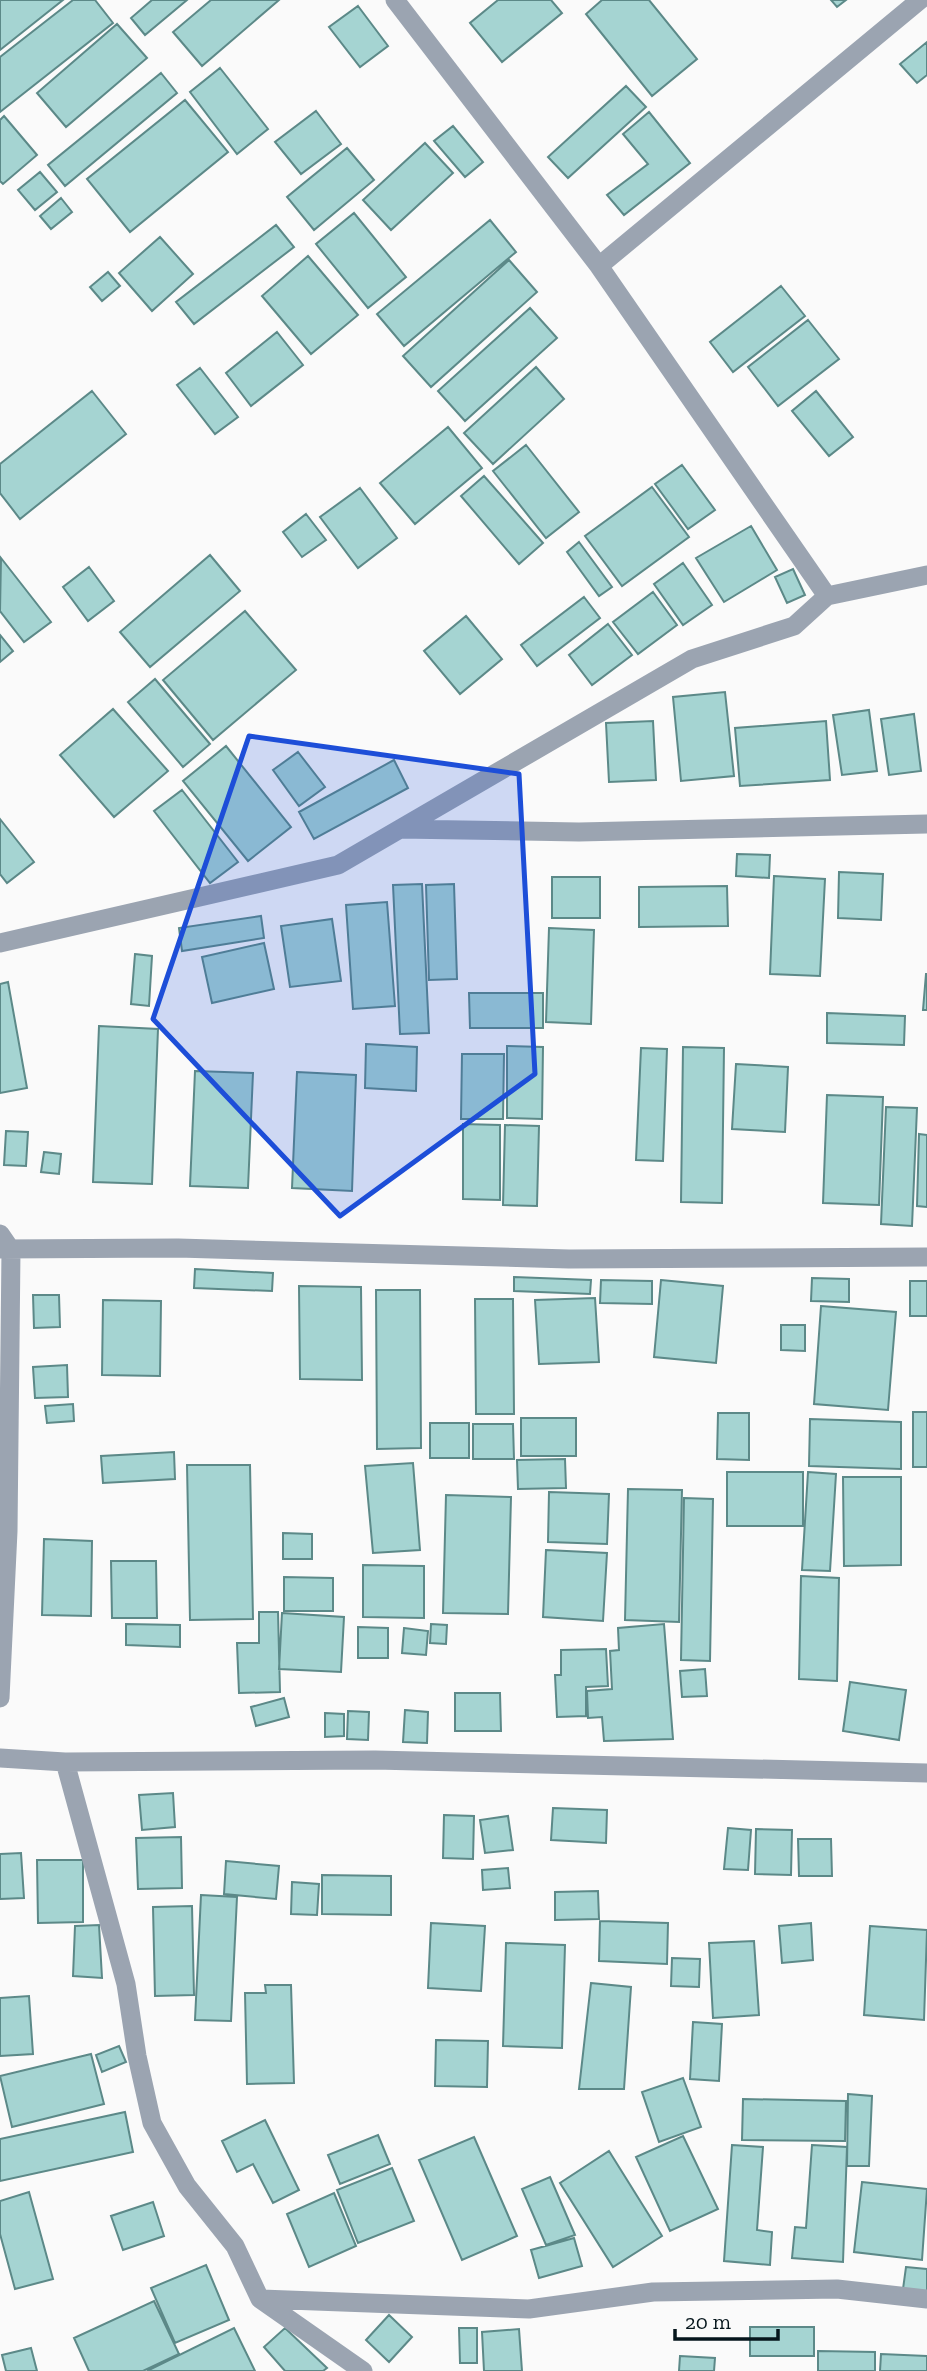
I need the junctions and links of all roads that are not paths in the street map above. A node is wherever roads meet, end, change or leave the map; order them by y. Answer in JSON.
{"nodes":[{"id":1,"x":395,"y":0,"type":"edge"},
{"id":2,"x":920,"y":0,"type":"edge"},
{"id":3,"x":599,"y":266,"type":"junction"},
{"id":4,"x":927,"y":575,"type":"edge"},
{"id":5,"x":827,"y":596,"type":"junction"},
{"id":6,"x":927,"y":824,"type":"edge"},
{"id":7,"x":399,"y":829,"type":"junction"},
{"id":8,"x":0,"y":924,"type":"edge"},
{"id":9,"x":6,"y":941,"type":"edge"},
{"id":10,"x":4,"y":1245,"type":"edge"},
{"id":11,"x":927,"y":1258,"type":"edge"},
{"id":12,"x":0,"y":1698,"type":"edge"},
{"id":13,"x":0,"y":1758,"type":"edge"},
{"id":14,"x":65,"y":1762,"type":"junction"},
{"id":15,"x":927,"y":1773,"type":"edge"},
{"id":16,"x":260,"y":2299,"type":"junction"},
{"id":17,"x":927,"y":2299,"type":"edge"},
{"id":18,"x":363,"y":2371,"type":"edge"}],
"edges":[{"from":1,"to":3,"type":"street"},
{"from":2,"to":3,"type":"street"},
{"from":3,"to":5,"type":"street"},
{"from":4,"to":5,"type":"street"},
{"from":5,"to":7,"type":"street"},
{"from":6,"to":7,"type":"street"},
{"from":7,"to":9,"type":"street"},
{"from":8,"to":9,"type":"street"},
{"from":10,"to":11,"type":"street"},
{"from":10,"to":12,"type":"street"},
{"from":13,"to":14,"type":"street"},
{"from":14,"to":15,"type":"street"},
{"from":14,"to":16,"type":"street"},
{"from":16,"to":17,"type":"street"},
{"from":16,"to":18,"type":"street"}]}
